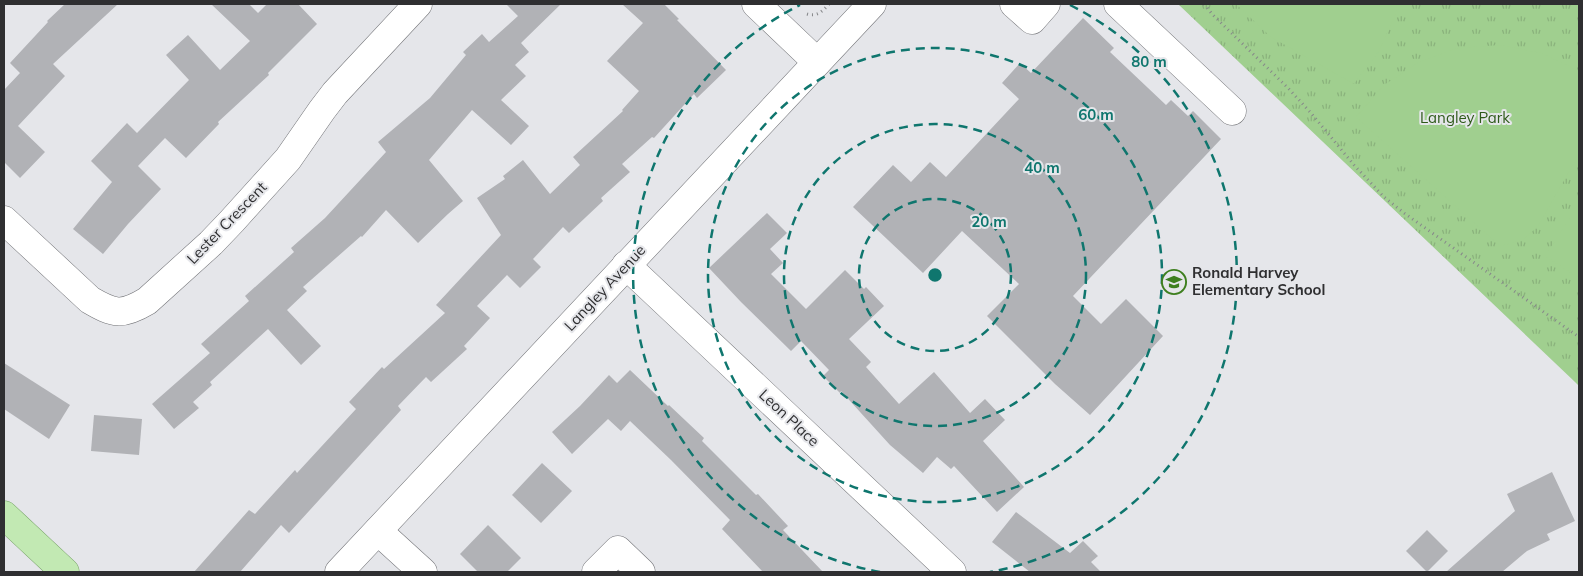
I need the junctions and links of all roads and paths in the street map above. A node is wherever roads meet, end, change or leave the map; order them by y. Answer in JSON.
{"nodes":[{"id":1,"x":418,"y":4,"type":"edge"},
{"id":2,"x":756,"y":4,"type":"edge"},
{"id":3,"x":829,"y":4,"type":"edge"},
{"id":4,"x":872,"y":4,"type":"edge"},
{"id":5,"x":1014,"y":4,"type":"edge"},
{"id":6,"x":1046,"y":4,"type":"edge"},
{"id":7,"x":1118,"y":4,"type":"edge"},
{"id":8,"x":1204,"y":4,"type":"edge"},
{"id":9,"x":805,"y":13,"type":"dead end"},
{"id":10,"x":817,"y":62,"type":"junction"},
{"id":11,"x":1232,"y":111,"type":"dead end"},
{"id":12,"x":4,"y":220,"type":"edge"},
{"id":13,"x":626,"y":265,"type":"junction"},
{"id":14,"x":1579,"y":337,"type":"edge"},
{"id":15,"x":4,"y":515,"type":"edge"},
{"id":16,"x":378,"y":531,"type":"junction"},
{"id":17,"x":65,"y":572,"type":"edge"},
{"id":18,"x":338,"y":572,"type":"edge"},
{"id":19,"x":423,"y":572,"type":"edge"},
{"id":20,"x":596,"y":572,"type":"edge"},
{"id":21,"x":641,"y":572,"type":"edge"},
{"id":22,"x":952,"y":572,"type":"edge"}],
"edges":[{"from":1,"to":12,"type":"street","name":"Lester Crescent"},
{"from":2,"to":10,"type":"street"},
{"from":3,"to":9,"type":"path"},
{"from":4,"to":10,"type":"street","name":"Langley Avenue"},
{"from":5,"to":6,"type":"street"},
{"from":7,"to":11,"type":"street"},
{"from":8,"to":14,"type":"path"},
{"from":10,"to":13,"type":"street","name":"Langley Avenue"},
{"from":13,"to":16,"type":"street","name":"Langley Avenue"},
{"from":13,"to":22,"type":"street","name":"Leon Place"},
{"from":15,"to":17,"type":"main road"},
{"from":16,"to":18,"type":"street","name":"Langley Avenue"},
{"from":16,"to":19,"type":"street"},
{"from":20,"to":21,"type":"street"}]}
